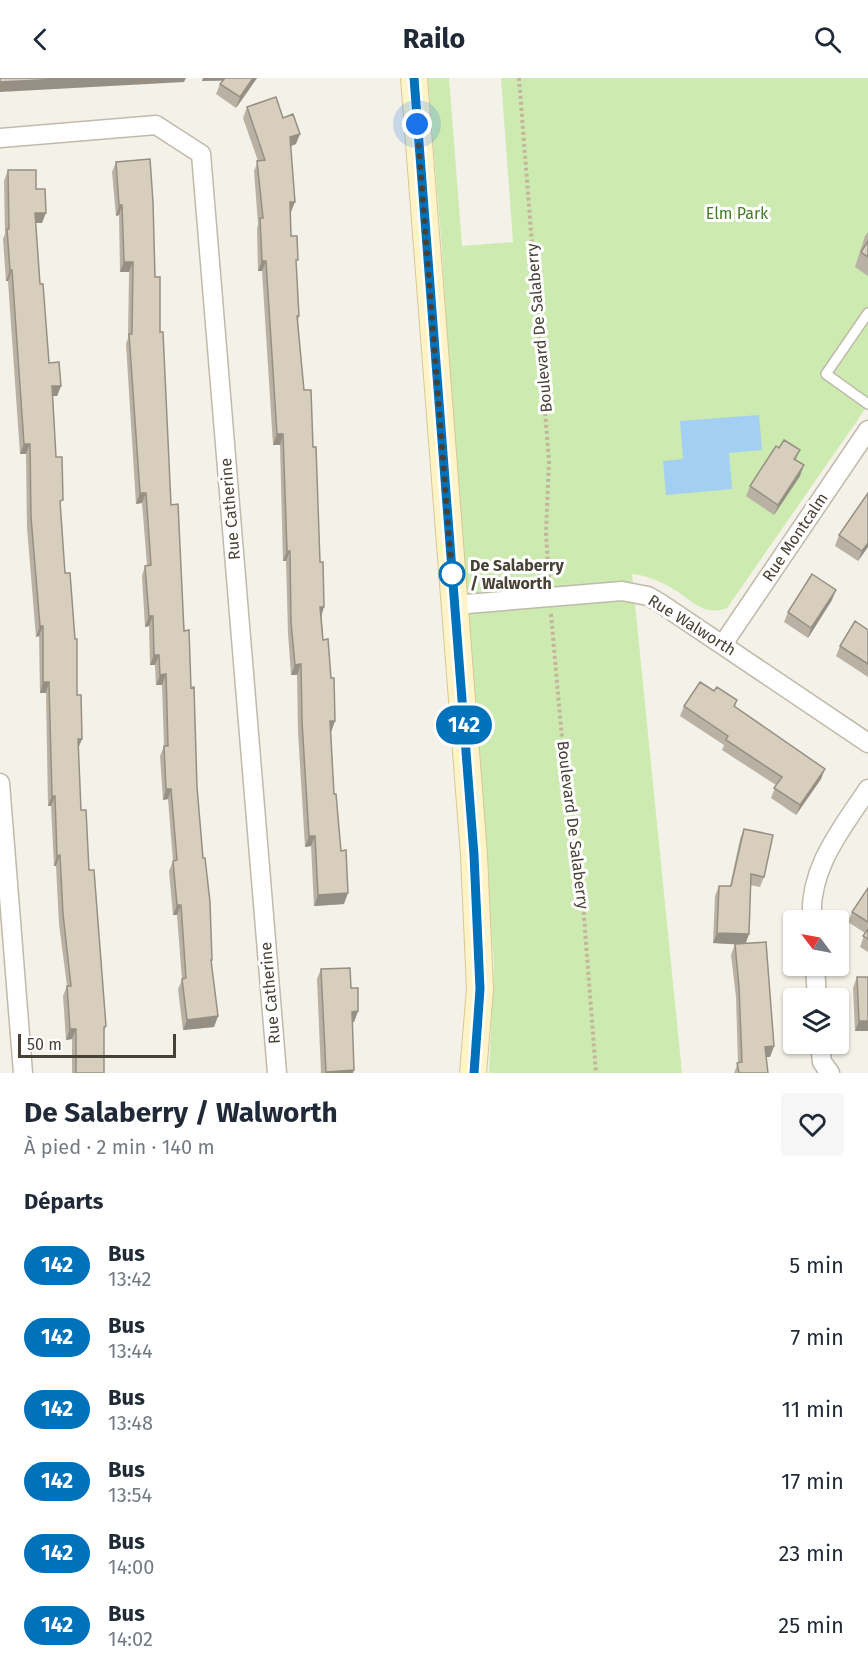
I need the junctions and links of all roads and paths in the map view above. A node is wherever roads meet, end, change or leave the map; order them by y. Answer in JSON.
{"nodes":[{"id":1,"x":414,"y":78,"type":"edge"},
{"id":2,"x":519,"y":78,"type":"edge"},
{"id":3,"x":0,"y":138,"type":"edge"},
{"id":4,"x":868,"y":314,"type":"edge"},
{"id":5,"x":868,"y":404,"type":"edge"},
{"id":6,"x":866,"y":437,"type":"edge"},
{"id":7,"x":548,"y":578,"type":"dead end"},
{"id":8,"x":455,"y":605,"type":"junction"},
{"id":9,"x":551,"y":614,"type":"dead end"},
{"id":10,"x":723,"y":644,"type":"junction"},
{"id":11,"x":868,"y":743,"type":"edge"},
{"id":12,"x":0,"y":783,"type":"edge"},
{"id":13,"x":868,"y":789,"type":"edge"},
{"id":14,"x":810,"y":910,"type":"edge"},
{"id":15,"x":821,"y":1054,"type":"edge"},
{"id":16,"x":23,"y":1073,"type":"edge"},
{"id":17,"x":277,"y":1073,"type":"edge"},
{"id":18,"x":474,"y":1073,"type":"edge"},
{"id":19,"x":596,"y":1073,"type":"edge"},
{"id":20,"x":830,"y":1073,"type":"edge"}],
"edges":[{"from":1,"to":8,"type":"street"},
{"from":2,"to":7,"type":"path","name":"Boulevard De Salaberry"},
{"from":3,"to":17,"type":"street","name":"Rue Catherine"},
{"from":4,"to":5,"type":"lane"},
{"from":6,"to":10,"type":"street","name":"Rue Montcalm"},
{"from":8,"to":10,"type":"street","name":"Rue Walworth"},
{"from":8,"to":18,"type":"street"},
{"from":9,"to":19,"type":"path","name":"Boulevard De Salaberry"},
{"from":10,"to":11,"type":"street","name":"Rue Walworth"},
{"from":12,"to":16,"type":"street"},
{"from":13,"to":14,"type":"street"},
{"from":15,"to":20,"type":"street"}]}
